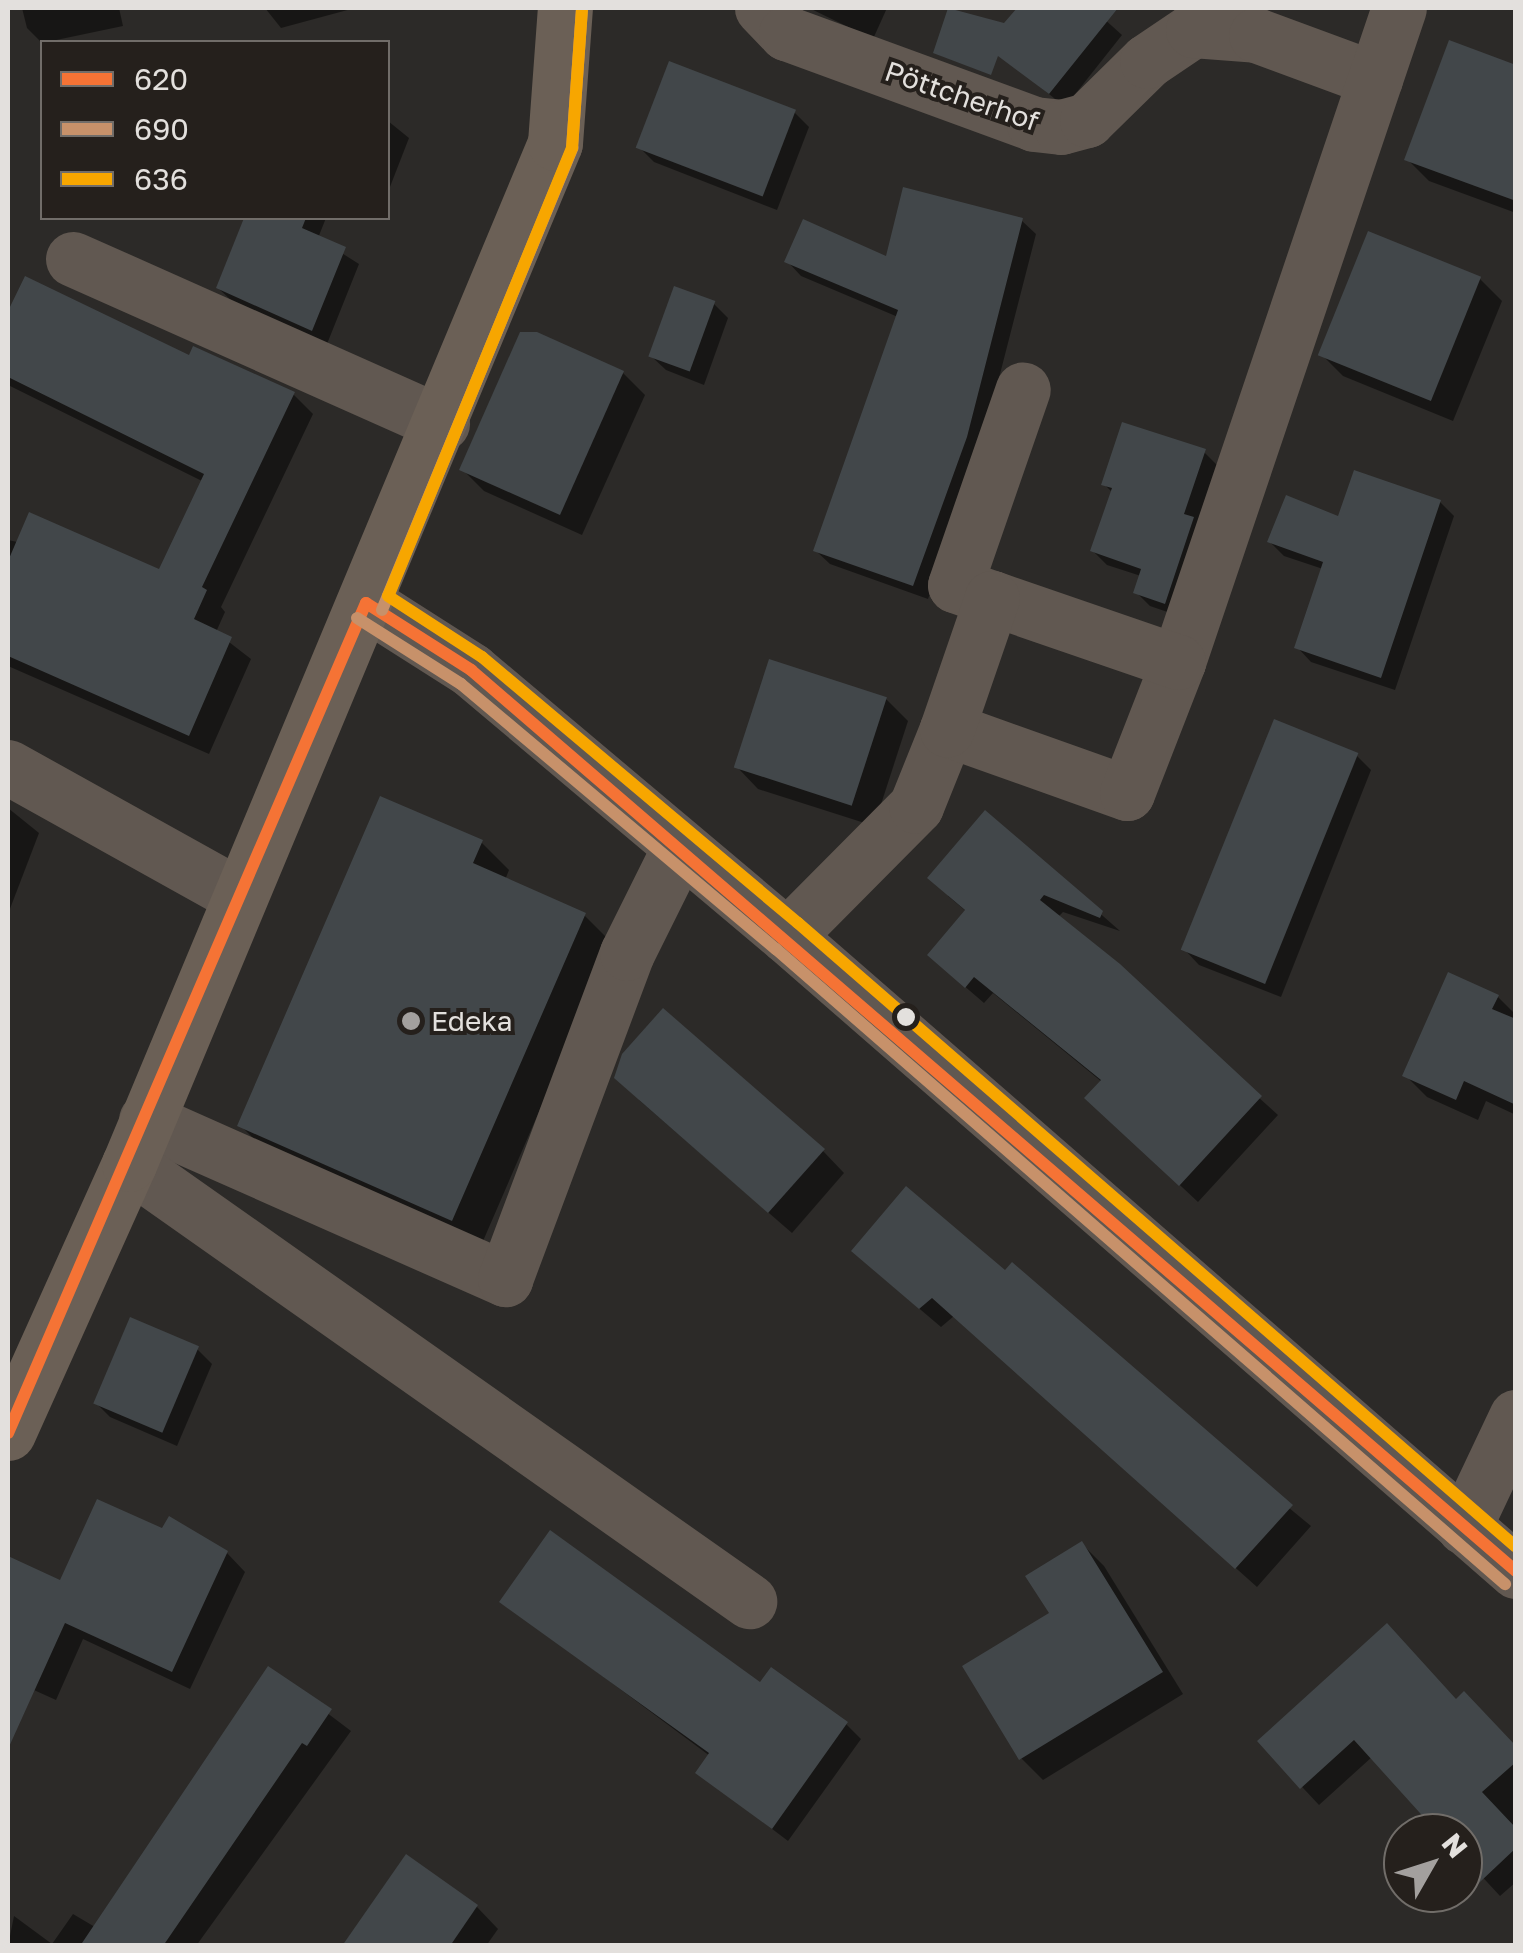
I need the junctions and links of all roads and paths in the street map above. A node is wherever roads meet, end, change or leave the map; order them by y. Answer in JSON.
{"nodes":[{"id":1,"x":565,"y":8,"type":"edge"},
{"id":2,"x":762,"y":8,"type":"edge"},
{"id":3,"x":1399,"y":8,"type":"edge"},
{"id":4,"x":1375,"y":79,"type":"junction"},
{"id":5,"x":74,"y":259,"type":"dead end"},
{"id":6,"x":1023,"y":388,"type":"dead end"},
{"id":7,"x":442,"y":423,"type":"junction"},
{"id":8,"x":992,"y":598,"type":"junction"},
{"id":9,"x":366,"y":603,"type":"junction"},
{"id":10,"x":1178,"y":662,"type":"junction"},
{"id":11,"x":947,"y":729,"type":"junction"},
{"id":12,"x":8,"y":767,"type":"edge"},
{"id":13,"x":680,"y":846,"type":"junction"},
{"id":14,"x":240,"y":896,"type":"junction"},
{"id":15,"x":788,"y":936,"type":"junction"},
{"id":16,"x":137,"y":1142,"type":"junction"},
{"id":17,"x":12,"y":1409,"type":"edge"},
{"id":18,"x":1516,"y":1417,"type":"edge"},
{"id":19,"x":1464,"y":1527,"type":"junction"},
{"id":20,"x":1516,"y":1571,"type":"edge"},
{"id":21,"x":749,"y":1601,"type":"dead end"}],
"edges":[{"from":1,"to":7,"type":"main road"},
{"from":2,"to":4,"type":"street","name":"Pöttcherhof"},
{"from":3,"to":4,"type":"street"},
{"from":4,"to":10,"type":"street"},
{"from":5,"to":7,"type":"street"},
{"from":6,"to":8,"type":"street"},
{"from":7,"to":9,"type":"main road"},
{"from":8,"to":10,"type":"street"},
{"from":8,"to":11,"type":"street"},
{"from":9,"to":13,"type":"street"},
{"from":9,"to":14,"type":"main road"},
{"from":10,"to":11,"type":"street"},
{"from":11,"to":15,"type":"street"},
{"from":12,"to":14,"type":"street"},
{"from":13,"to":15,"type":"street"},
{"from":13,"to":16,"type":"street"},
{"from":14,"to":16,"type":"main road"},
{"from":15,"to":19,"type":"street"},
{"from":16,"to":17,"type":"main road"},
{"from":16,"to":21,"type":"street"},
{"from":18,"to":19,"type":"street"},
{"from":19,"to":20,"type":"street"}]}
